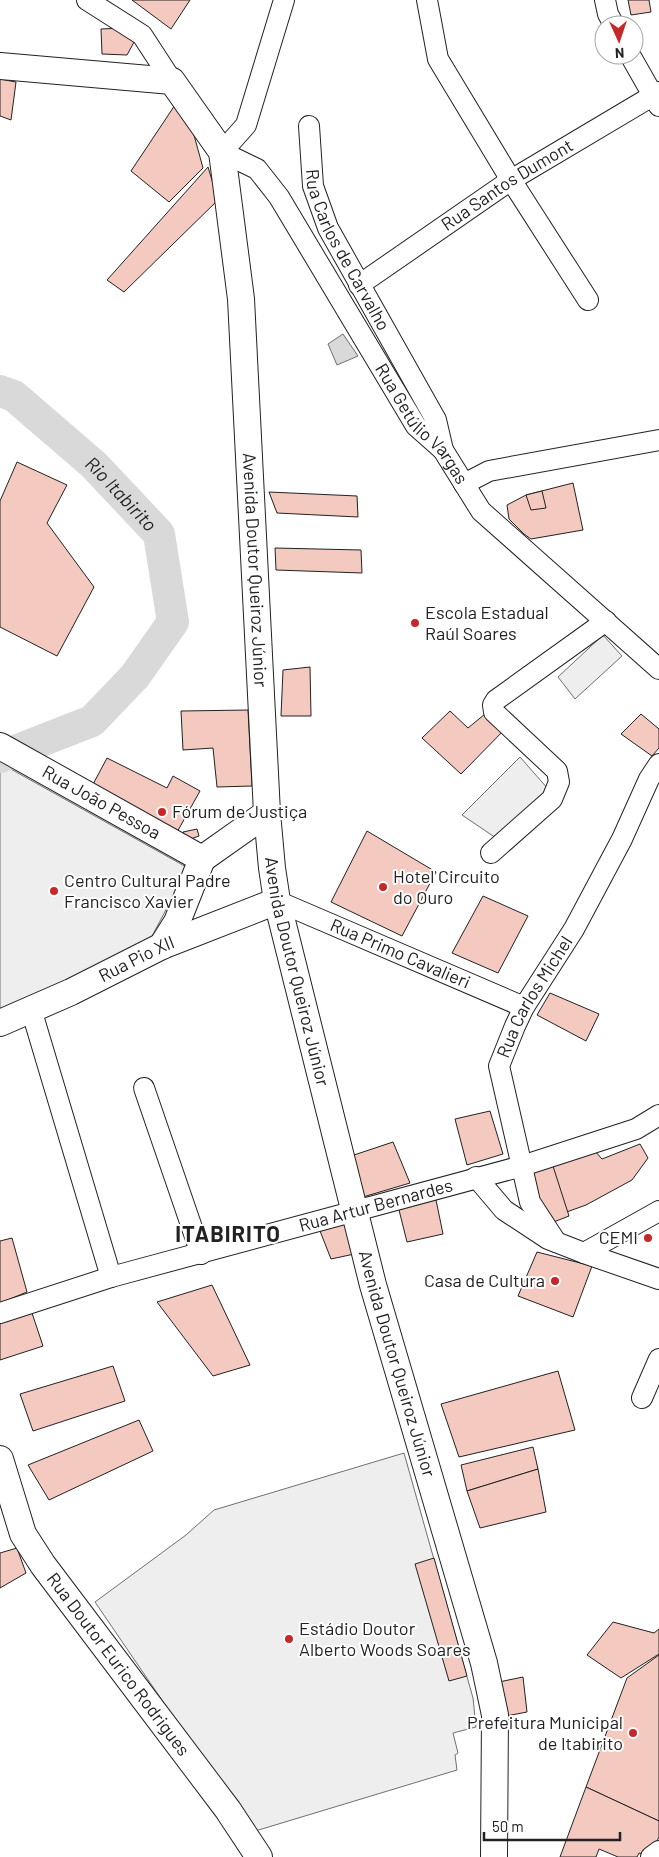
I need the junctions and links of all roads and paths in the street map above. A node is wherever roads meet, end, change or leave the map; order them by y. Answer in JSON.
{"nodes":[{"id":1,"x":87,"y":0,"type":"edge"},
{"id":2,"x":284,"y":0,"type":"edge"},
{"id":3,"x":427,"y":0,"type":"edge"},
{"id":4,"x":605,"y":0,"type":"edge"},
{"id":5,"x":609,"y":15,"type":"edge"},
{"id":6,"x":636,"y":65,"type":"edge"},
{"id":7,"x":0,"y":66,"type":"edge"},
{"id":8,"x":172,"y":81,"type":"junction"},
{"id":9,"x":657,"y":98,"type":"edge"},
{"id":10,"x":309,"y":126,"type":"dead end"},
{"id":11,"x":222,"y":152,"type":"junction"},
{"id":12,"x":511,"y":180,"type":"junction"},
{"id":13,"x":359,"y":285,"type":"junction"},
{"id":14,"x":588,"y":300,"type":"dead end"},
{"id":15,"x":659,"y":440,"type":"edge"},
{"id":16,"x":444,"y":450,"type":"junction"},
{"id":17,"x":464,"y":484,"type":"junction"},
{"id":18,"x":606,"y":621,"type":"junction"},
{"id":19,"x":659,"y":669,"type":"edge"},
{"id":20,"x":0,"y":746,"type":"edge"},
{"id":21,"x":659,"y":764,"type":"edge"},
{"id":22,"x":267,"y":813,"type":"junction"},
{"id":23,"x":491,"y":853,"type":"dead end"},
{"id":24,"x":202,"y":859,"type":"junction"},
{"id":25,"x":277,"y":901,"type":"junction"},
{"id":26,"x":162,"y":946,"type":"junction"},
{"id":27,"x":524,"y":1007,"type":"junction"},
{"id":28,"x":31,"y":1009,"type":"junction"},
{"id":29,"x":0,"y":1023,"type":"edge"},
{"id":30,"x":144,"y":1088,"type":"dead end"},
{"id":31,"x":659,"y":1115,"type":"edge"},
{"id":32,"x":522,"y":1166,"type":"junction"},
{"id":33,"x":476,"y":1177,"type":"junction"},
{"id":34,"x":659,"y":1211,"type":"edge"},
{"id":35,"x":355,"y":1212,"type":"junction"},
{"id":36,"x":556,"y":1242,"type":"junction"},
{"id":37,"x":201,"y":1254,"type":"junction"},
{"id":38,"x":584,"y":1254,"type":"junction"},
{"id":39,"x":111,"y":1277,"type":"junction"},
{"id":40,"x":659,"y":1278,"type":"edge"},
{"id":41,"x":0,"y":1313,"type":"edge"},
{"id":42,"x":659,"y":1359,"type":"edge"},
{"id":43,"x":642,"y":1398,"type":"dead end"},
{"id":44,"x":0,"y":1459,"type":"edge"},
{"id":45,"x":659,"y":1851,"type":"edge"},
{"id":46,"x":259,"y":1857,"type":"edge"},
{"id":47,"x":494,"y":1857,"type":"edge"},
{"id":48,"x":651,"y":1857,"type":"edge"}],
"edges":[{"from":1,"to":8,"type":"street"},
{"from":2,"to":11,"type":"street"},
{"from":3,"to":12,"type":"street"},
{"from":4,"to":5,"type":"street"},
{"from":6,"to":9,"type":"street"},
{"from":7,"to":8,"type":"main road"},
{"from":8,"to":11,"type":"main road","name":"Avenida Doutor Queiroz Júnior"},
{"from":9,"to":12,"type":"street","name":"Rua Santos Dumont"},
{"from":10,"to":13,"type":"street","name":"Rua Carlos de Carvalho"},
{"from":11,"to":16,"type":"street","name":"Rua Getúlio Vargas"},
{"from":11,"to":22,"type":"main road","name":"Avenida Doutor Queiroz Júnior"},
{"from":12,"to":13,"type":"street","name":"Rua Santos Dumont"},
{"from":12,"to":14,"type":"street"},
{"from":13,"to":16,"type":"street","name":"Rua Carlos de Carvalho"},
{"from":15,"to":17,"type":"street"},
{"from":16,"to":17,"type":"street","name":"Rua Getúlio Vargas"},
{"from":17,"to":18,"type":"street","name":"Rua Getúlio Vargas"},
{"from":18,"to":19,"type":"street","name":"Rua Getúlio Vargas"},
{"from":18,"to":23,"type":"street"},
{"from":20,"to":24,"type":"main road","name":"Rua João Pessoa"},
{"from":21,"to":27,"type":"street","name":"Rua Carlos Michel"},
{"from":22,"to":24,"type":"main road"},
{"from":22,"to":25,"type":"main road","name":"Avenida Doutor Queiroz Júnior"},
{"from":24,"to":26,"type":"main road"},
{"from":25,"to":26,"type":"main road","name":"Rua Pio XII"},
{"from":25,"to":27,"type":"street","name":"Rua Primo Cavalieri"},
{"from":25,"to":35,"type":"main road","name":"Avenida Doutor Queiroz Júnior"},
{"from":26,"to":28,"type":"main road","name":"Rua Pio XII"},
{"from":27,"to":32,"type":"street","name":"Rua Carlos Michel"},
{"from":28,"to":29,"type":"main road","name":"Rua Pio XII"},
{"from":28,"to":39,"type":"street"},
{"from":30,"to":37,"type":"street"},
{"from":31,"to":32,"type":"street","name":"Rua Artur Bernardes"},
{"from":32,"to":33,"type":"street","name":"Rua Artur Bernardes"},
{"from":32,"to":36,"type":"street","name":"Rua Carlos Michel"},
{"from":33,"to":35,"type":"street","name":"Rua Artur Bernardes"},
{"from":33,"to":36,"type":"street"},
{"from":34,"to":38,"type":"street"},
{"from":35,"to":37,"type":"street","name":"Rua Artur Bernardes"},
{"from":35,"to":47,"type":"main road","name":"Avenida Doutor Queiroz Júnior"},
{"from":36,"to":38,"type":"street"},
{"from":37,"to":39,"type":"street","name":"Rua Artur Bernardes"},
{"from":38,"to":40,"type":"street"},
{"from":39,"to":41,"type":"street","name":"Rua Artur Bernardes"},
{"from":42,"to":43,"type":"street"},
{"from":44,"to":46,"type":"main road","name":"Rua Doutor Eurico Rodrigues"},
{"from":45,"to":48,"type":"street"}]}
